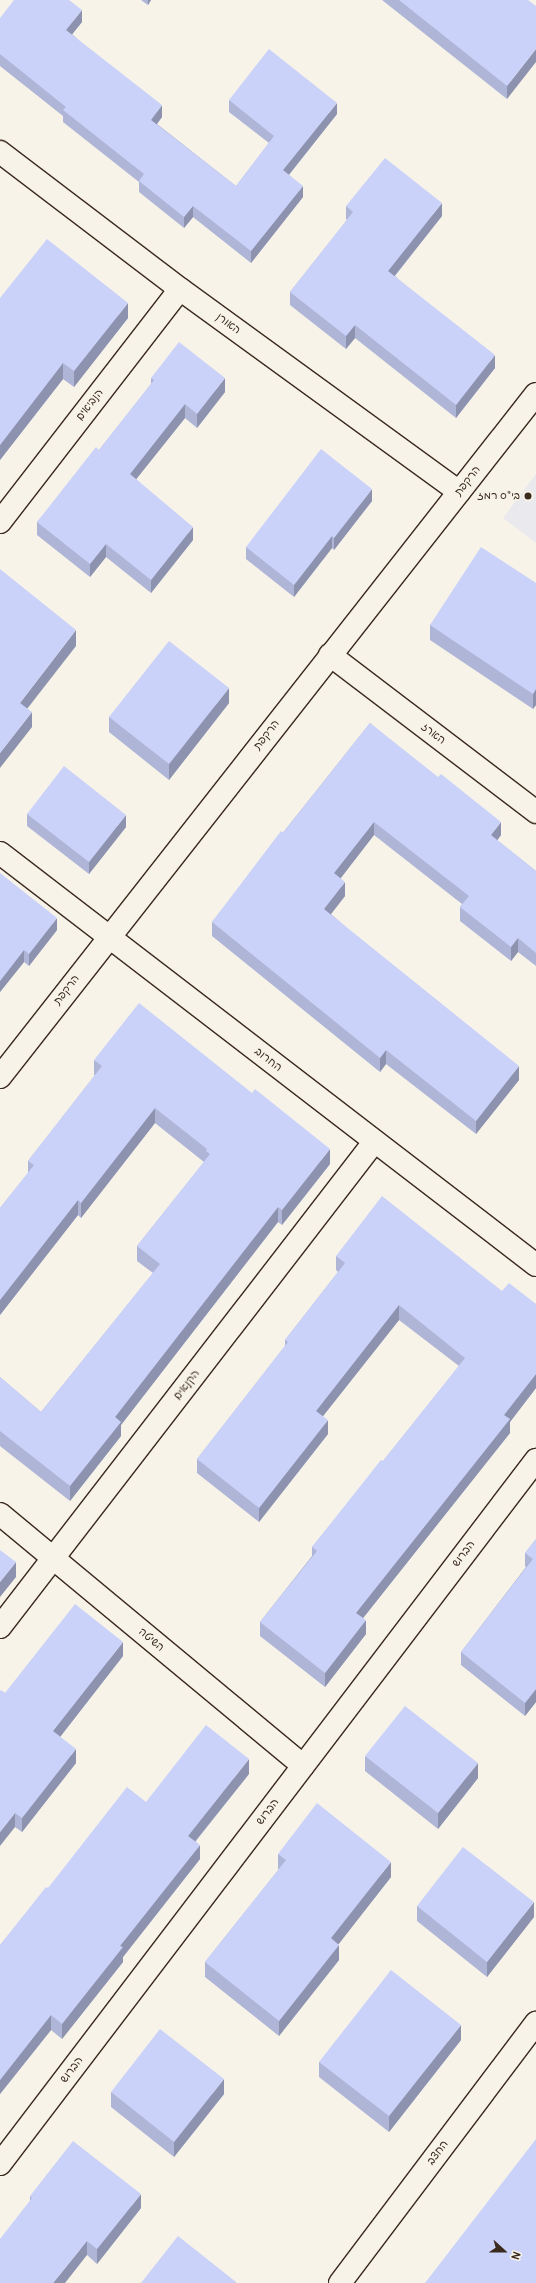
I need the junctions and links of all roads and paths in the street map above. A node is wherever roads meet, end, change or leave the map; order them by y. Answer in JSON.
{"nodes":[{"id":1,"x":0,"y":152,"type":"edge"},
{"id":2,"x":180,"y":289,"type":"junction"},
{"id":3,"x":536,"y":394,"type":"edge"},
{"id":4,"x":459,"y":492,"type":"junction"},
{"id":5,"x":0,"y":522,"type":"edge"},
{"id":6,"x":330,"y":655,"type":"junction"},
{"id":7,"x":536,"y":812,"type":"edge"},
{"id":8,"x":0,"y":853,"type":"edge"},
{"id":9,"x":109,"y":936,"type":"junction"},
{"id":10,"x":0,"y":1077,"type":"edge"},
{"id":11,"x":374,"y":1142,"type":"junction"},
{"id":12,"x":536,"y":1265,"type":"edge"},
{"id":13,"x":536,"y":1460,"type":"edge"},
{"id":14,"x":0,"y":1514,"type":"edge"},
{"id":15,"x":53,"y":1558,"type":"junction"},
{"id":16,"x":0,"y":1627,"type":"edge"},
{"id":17,"x":303,"y":1766,"type":"junction"},
{"id":18,"x":536,"y":2023,"type":"edge"},
{"id":19,"x":0,"y":2164,"type":"edge"},
{"id":20,"x":340,"y":2283,"type":"edge"}],
"edges":[{"from":1,"to":2,"type":"street","name":"האורן"},
{"from":2,"to":4,"type":"street","name":"האורן"},
{"from":2,"to":5,"type":"street","name":"הנביאים"},
{"from":3,"to":4,"type":"street","name":"הרקפת"},
{"from":4,"to":6,"type":"street","name":"הרקפת"},
{"from":6,"to":7,"type":"street","name":"הארז"},
{"from":6,"to":9,"type":"street","name":"הרקפת"},
{"from":8,"to":9,"type":"street","name":"החרוב"},
{"from":9,"to":10,"type":"street","name":"הרקפת"},
{"from":9,"to":11,"type":"street","name":"החרוב"},
{"from":11,"to":12,"type":"street","name":"החרוב"},
{"from":11,"to":15,"type":"street","name":"הקנאים"},
{"from":13,"to":17,"type":"street","name":"הברוש"},
{"from":14,"to":15,"type":"street","name":"השיטה"},
{"from":15,"to":16,"type":"street","name":"הקנאים"},
{"from":15,"to":17,"type":"street","name":"השיטה"},
{"from":17,"to":19,"type":"street","name":"הברוש"},
{"from":18,"to":20,"type":"street","name":"החצב"}]}
